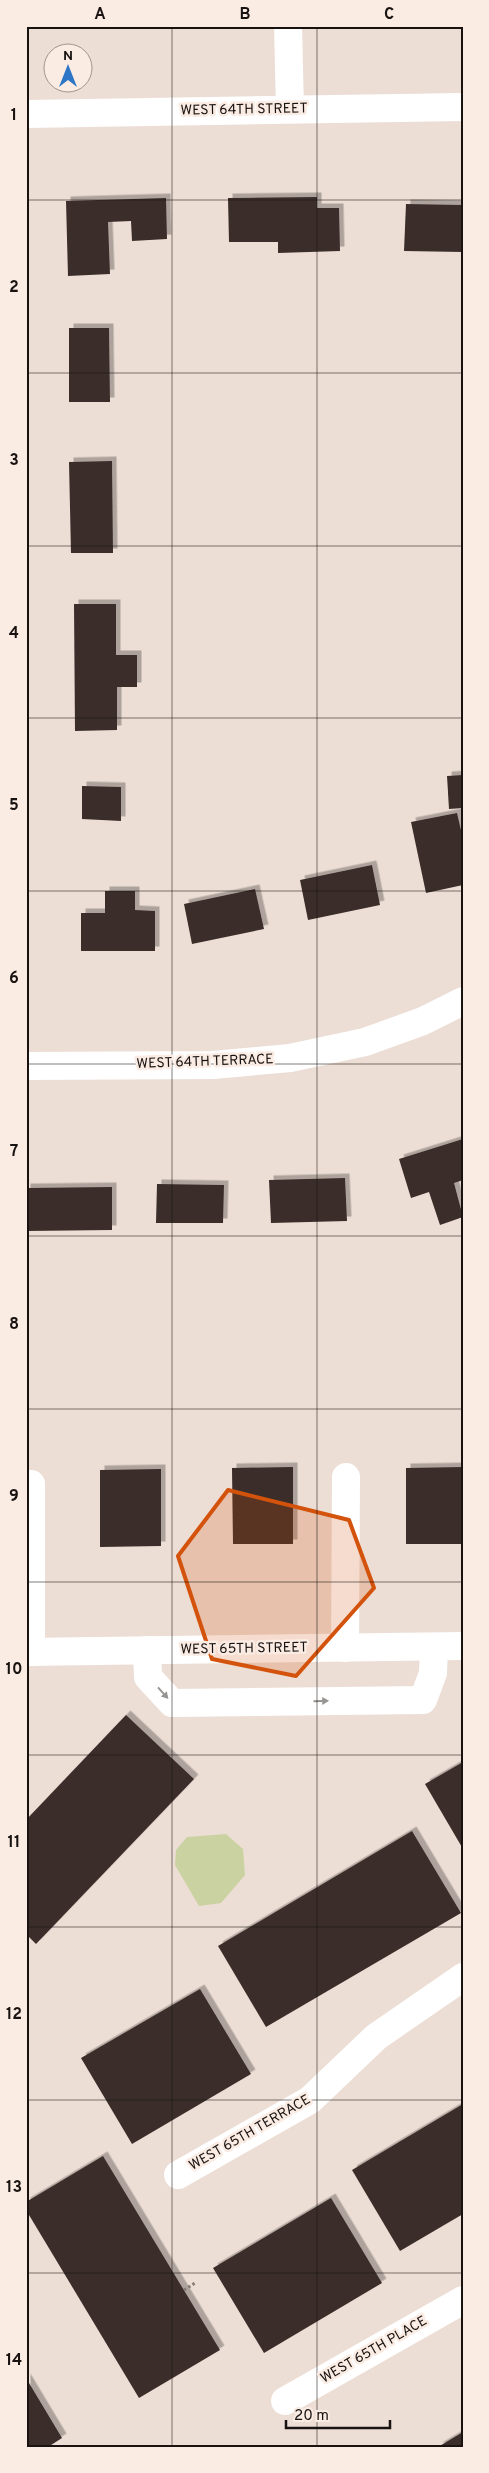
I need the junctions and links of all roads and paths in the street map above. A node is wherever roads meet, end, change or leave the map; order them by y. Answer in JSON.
{"nodes":[{"id":1,"x":288,"y":26,"type":"edge"},
{"id":2,"x":463,"y":108,"type":"edge"},
{"id":3,"x":290,"y":109,"type":"junction"},
{"id":4,"x":26,"y":114,"type":"edge"},
{"id":5,"x":463,"y":1001,"type":"edge"},
{"id":6,"x":26,"y":1066,"type":"edge"},
{"id":7,"x":346,"y":1477,"type":"dead end"},
{"id":8,"x":31,"y":1484,"type":"dead end"},
{"id":9,"x":463,"y":1646,"type":"edge"},
{"id":10,"x":434,"y":1647,"type":"junction"},
{"id":11,"x":345,"y":1648,"type":"junction"},
{"id":12,"x":147,"y":1650,"type":"junction"},
{"id":13,"x":29,"y":1652,"type":"edge"},
{"id":14,"x":463,"y":1977,"type":"edge"},
{"id":15,"x":178,"y":2175,"type":"dead end"},
{"id":16,"x":195,"y":2282,"type":"dead end"},
{"id":17,"x":184,"y":2290,"type":"dead end"},
{"id":18,"x":463,"y":2300,"type":"edge"},
{"id":19,"x":285,"y":2401,"type":"dead end"}],
"edges":[{"from":1,"to":3,"type":"street"},
{"from":2,"to":3,"type":"street","name":"WEST 64TH STREET"},
{"from":3,"to":4,"type":"street","name":"WEST 64TH STREET"},
{"from":5,"to":6,"type":"street","name":"WEST 64TH TERRACE"},
{"from":7,"to":11,"type":"street"},
{"from":8,"to":13,"type":"street"},
{"from":9,"to":10,"type":"street","name":"WEST 65TH STREET"},
{"from":10,"to":11,"type":"street","name":"WEST 65TH STREET"},
{"from":12,"to":10,"type":"street","one_way":true},
{"from":11,"to":12,"type":"street","name":"WEST 65TH STREET"},
{"from":12,"to":13,"type":"street","name":"WEST 65TH STREET"},
{"from":14,"to":15,"type":"street","name":"WEST 65TH TERRACE"},
{"from":16,"to":17,"type":"path"},
{"from":18,"to":19,"type":"street","name":"WEST 65TH PLACE"}]}
